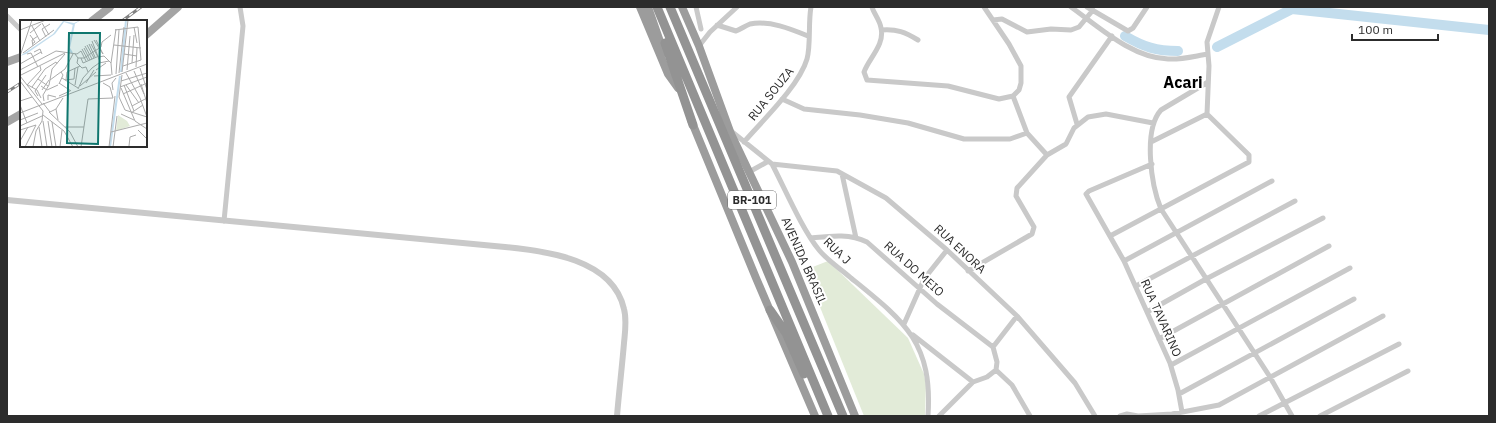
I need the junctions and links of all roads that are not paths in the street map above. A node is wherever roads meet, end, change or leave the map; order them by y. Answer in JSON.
{"nodes":[{"id":1,"x":110,"y":7,"type":"edge"},
{"id":2,"x":178,"y":7,"type":"edge"},
{"id":3,"x":240,"y":7,"type":"edge"},
{"id":4,"x":640,"y":7,"type":"edge"},
{"id":5,"x":670,"y":7,"type":"edge"},
{"id":6,"x":682,"y":7,"type":"edge"},
{"id":7,"x":696,"y":7,"type":"edge"},
{"id":8,"x":737,"y":7,"type":"edge"},
{"id":9,"x":812,"y":7,"type":"edge"},
{"id":10,"x":872,"y":7,"type":"edge"},
{"id":11,"x":984,"y":7,"type":"edge"},
{"id":12,"x":1071,"y":7,"type":"edge"},
{"id":13,"x":1087,"y":7,"type":"edge"},
{"id":14,"x":1147,"y":7,"type":"edge"},
{"id":15,"x":1218,"y":7,"type":"edge"},
{"id":16,"x":654,"y":8,"type":"edge"},
{"id":17,"x":1093,"y":10,"type":"junction"},
{"id":18,"x":7,"y":16,"type":"edge"},
{"id":19,"x":1087,"y":18,"type":"junction"},
{"id":20,"x":93,"y":20,"type":"edge"},
{"id":21,"x":993,"y":20,"type":"junction"},
{"id":22,"x":717,"y":25,"type":"junction"},
{"id":23,"x":691,"y":28,"type":"junction"},
{"id":24,"x":20,"y":29,"type":"edge"},
{"id":25,"x":701,"y":29,"type":"junction"},
{"id":26,"x":882,"y":30,"type":"junction"},
{"id":27,"x":710,"y":32,"type":"junction"},
{"id":28,"x":147,"y":34,"type":"edge"},
{"id":29,"x":808,"y":36,"type":"junction"},
{"id":30,"x":1112,"y":36,"type":"junction"},
{"id":31,"x":918,"y":40,"type":"dead end"},
{"id":32,"x":699,"y":46,"type":"junction"},
{"id":33,"x":1208,"y":54,"type":"junction"},
{"id":34,"x":20,"y":58,"type":"edge"},
{"id":35,"x":7,"y":62,"type":"edge"},
{"id":36,"x":1208,"y":82,"type":"junction"},
{"id":37,"x":678,"y":88,"type":"junction"},
{"id":38,"x":1014,"y":96,"type":"junction"},
{"id":39,"x":782,"y":99,"type":"junction"},
{"id":40,"x":1207,"y":114,"type":"junction"},
{"id":41,"x":20,"y":115,"type":"edge"},
{"id":42,"x":7,"y":122,"type":"edge"},
{"id":43,"x":1153,"y":123,"type":"junction"},
{"id":44,"x":1077,"y":124,"type":"junction"},
{"id":45,"x":693,"y":125,"type":"junction"},
{"id":46,"x":729,"y":129,"type":"junction"},
{"id":47,"x":1028,"y":134,"type":"junction"},
{"id":48,"x":744,"y":142,"type":"junction"},
{"id":49,"x":1151,"y":142,"type":"junction"},
{"id":50,"x":1047,"y":155,"type":"junction"},
{"id":51,"x":770,"y":163,"type":"junction"},
{"id":52,"x":1152,"y":164,"type":"junction"},
{"id":53,"x":749,"y":172,"type":"junction"},
{"id":54,"x":842,"y":174,"type":"junction"},
{"id":55,"x":1272,"y":181,"type":"dead end"},
{"id":56,"x":7,"y":200,"type":"edge"},
{"id":57,"x":1295,"y":201,"type":"dead end"},
{"id":58,"x":1160,"y":209,"type":"junction"},
{"id":59,"x":1323,"y":218,"type":"dead end"},
{"id":60,"x":224,"y":221,"type":"junction"},
{"id":61,"x":1175,"y":231,"type":"junction"},
{"id":62,"x":1110,"y":236,"type":"junction"},
{"id":63,"x":811,"y":238,"type":"junction"},
{"id":64,"x":856,"y":238,"type":"junction"},
{"id":65,"x":1329,"y":246,"type":"dead end"},
{"id":66,"x":947,"y":250,"type":"junction"},
{"id":67,"x":1192,"y":257,"type":"junction"},
{"id":68,"x":1124,"y":260,"type":"junction"},
{"id":69,"x":1350,"y":268,"type":"dead end"},
{"id":70,"x":968,"y":271,"type":"junction"},
{"id":71,"x":1206,"y":279,"type":"junction"},
{"id":72,"x":1136,"y":286,"type":"junction"},
{"id":73,"x":919,"y":288,"type":"junction"},
{"id":74,"x":1354,"y":299,"type":"dead end"},
{"id":75,"x":1223,"y":304,"type":"junction"},
{"id":76,"x":770,"y":310,"type":"junction"},
{"id":77,"x":1147,"y":312,"type":"junction"},
{"id":78,"x":1017,"y":316,"type":"junction"},
{"id":79,"x":1383,"y":316,"type":"dead end"},
{"id":80,"x":904,"y":324,"type":"junction"},
{"id":81,"x":1238,"y":328,"type":"junction"},
{"id":82,"x":911,"y":333,"type":"junction"},
{"id":83,"x":1159,"y":339,"type":"junction"},
{"id":84,"x":1399,"y":344,"type":"dead end"},
{"id":85,"x":993,"y":347,"type":"junction"},
{"id":86,"x":1253,"y":353,"type":"junction"},
{"id":87,"x":1171,"y":365,"type":"junction"},
{"id":88,"x":996,"y":370,"type":"junction"},
{"id":89,"x":1408,"y":371,"type":"dead end"},
{"id":90,"x":1270,"y":377,"type":"junction"},
{"id":91,"x":973,"y":382,"type":"junction"},
{"id":92,"x":1179,"y":394,"type":"junction"},
{"id":93,"x":1284,"y":403,"type":"junction"},
{"id":94,"x":1182,"y":412,"type":"junction"},
{"id":95,"x":1172,"y":415,"type":"edge"},
{"id":96,"x":617,"y":416,"type":"edge"},
{"id":97,"x":815,"y":416,"type":"edge"},
{"id":98,"x":823,"y":416,"type":"edge"},
{"id":99,"x":828,"y":416,"type":"edge"},
{"id":100,"x":843,"y":416,"type":"edge"},
{"id":101,"x":855,"y":416,"type":"edge"},
{"id":102,"x":928,"y":416,"type":"edge"},
{"id":103,"x":939,"y":416,"type":"edge"},
{"id":104,"x":1030,"y":416,"type":"edge"},
{"id":105,"x":1094,"y":416,"type":"edge"},
{"id":106,"x":1120,"y":416,"type":"edge"},
{"id":107,"x":1138,"y":416,"type":"edge"},
{"id":108,"x":1259,"y":416,"type":"edge"},
{"id":109,"x":1292,"y":416,"type":"edge"},
{"id":110,"x":1320,"y":416,"type":"edge"}],
"edges":[{"from":1,"to":20,"type":"main road"},
{"from":2,"to":28,"type":"main road"},
{"from":3,"to":60,"type":"street"},
{"from":4,"to":37,"type":"highway"},
{"from":5,"to":100,"type":"highway","name":"AVENIDA BRASIL","number":"BR-101"},
{"from":6,"to":23,"type":"highway","name":"AVENIDA BRASIL","number":"BR-101"},
{"from":7,"to":25,"type":"street"},
{"from":8,"to":22,"type":"street"},
{"from":9,"to":29,"type":"street","name":"RUA SOUZA"},
{"from":10,"to":26,"type":"street"},
{"from":11,"to":21,"type":"street"},
{"from":12,"to":19,"type":"street"},
{"from":13,"to":17,"type":"street"},
{"from":14,"to":17,"type":"street"},
{"from":15,"to":33,"type":"street"},
{"from":16,"to":37,"type":"highway"},
{"from":16,"to":45,"type":"highway"},
{"from":16,"to":99,"type":"highway","number":"BR-101"},
{"from":17,"to":19,"type":"street"},
{"from":18,"to":24,"type":"street"},
{"from":19,"to":21,"type":"street"},
{"from":19,"to":30,"type":"street"},
{"from":21,"to":38,"type":"street"},
{"from":22,"to":27,"type":"street"},
{"from":22,"to":29,"type":"street"},
{"from":23,"to":25,"type":"street"},
{"from":23,"to":32,"type":"highway","name":"AVENIDA BRASIL","number":"BR-101"},
{"from":25,"to":27,"type":"street"},
{"from":26,"to":31,"type":"street"},
{"from":26,"to":38,"type":"street"},
{"from":27,"to":32,"type":"street"},
{"from":29,"to":39,"type":"street","name":"RUA SOUZA"},
{"from":30,"to":33,"type":"street"},
{"from":30,"to":44,"type":"street"},
{"from":32,"to":46,"type":"highway","name":"AVENIDA BRASIL","number":"BR-101"},
{"from":33,"to":36,"type":"street"},
{"from":34,"to":35,"type":"main road"},
{"from":36,"to":40,"type":"street"},
{"from":36,"to":43,"type":"street"},
{"from":37,"to":45,"type":"highway"},
{"from":38,"to":47,"type":"street"},
{"from":39,"to":47,"type":"street"},
{"from":39,"to":48,"type":"street","name":"RUA SOUZA"},
{"from":40,"to":49,"type":"street"},
{"from":40,"to":58,"type":"street"},
{"from":41,"to":42,"type":"main road"},
{"from":43,"to":44,"type":"street"},
{"from":43,"to":49,"type":"street"},
{"from":44,"to":50,"type":"street"},
{"from":45,"to":76,"type":"highway","number":"BR-101"},
{"from":46,"to":48,"type":"street"},
{"from":46,"to":53,"type":"highway","name":"AVENIDA BRASIL","number":"BR-101"},
{"from":47,"to":50,"type":"street"},
{"from":48,"to":51,"type":"street"},
{"from":49,"to":52,"type":"street"},
{"from":50,"to":70,"type":"street"},
{"from":51,"to":53,"type":"street"},
{"from":51,"to":54,"type":"street","name":"RUA ENORA"},
{"from":51,"to":63,"type":"street","name":"RUA J"},
{"from":52,"to":58,"type":"street"},
{"from":52,"to":62,"type":"street","name":"RUA TAVARINO"},
{"from":53,"to":101,"type":"highway","name":"AVENIDA BRASIL","number":"BR-101"},
{"from":54,"to":64,"type":"street"},
{"from":54,"to":66,"type":"street","name":"RUA ENORA"},
{"from":55,"to":61,"type":"street"},
{"from":56,"to":60,"type":"street"},
{"from":57,"to":67,"type":"street"},
{"from":58,"to":61,"type":"street"},
{"from":58,"to":62,"type":"street"},
{"from":59,"to":71,"type":"street"},
{"from":60,"to":96,"type":"street"},
{"from":61,"to":67,"type":"street"},
{"from":61,"to":68,"type":"street"},
{"from":62,"to":68,"type":"street","name":"RUA TAVARINO"},
{"from":63,"to":64,"type":"street","name":"RUA DO MEIO"},
{"from":63,"to":80,"type":"street","name":"RUA J"},
{"from":64,"to":73,"type":"street","name":"RUA DO MEIO"},
{"from":65,"to":75,"type":"street"},
{"from":66,"to":70,"type":"street","name":"RUA ENORA"},
{"from":66,"to":73,"type":"street"},
{"from":67,"to":71,"type":"street"},
{"from":67,"to":72,"type":"street"},
{"from":68,"to":72,"type":"street","name":"RUA TAVARINO"},
{"from":69,"to":81,"type":"street"},
{"from":70,"to":78,"type":"street","name":"RUA ENORA"},
{"from":71,"to":75,"type":"street"},
{"from":71,"to":77,"type":"street"},
{"from":72,"to":77,"type":"street","name":"RUA TAVARINO"},
{"from":73,"to":80,"type":"street"},
{"from":73,"to":85,"type":"street","name":"RUA DO MEIO"},
{"from":74,"to":86,"type":"street"},
{"from":75,"to":81,"type":"street"},
{"from":75,"to":83,"type":"street"},
{"from":76,"to":97,"type":"highway","number":"BR-101"},
{"from":76,"to":98,"type":"highway"},
{"from":77,"to":83,"type":"street","name":"RUA TAVARINO"},
{"from":78,"to":85,"type":"street"},
{"from":78,"to":105,"type":"street","name":"RUA ENORA"},
{"from":79,"to":90,"type":"street"},
{"from":80,"to":82,"type":"street","name":"RUA J"},
{"from":81,"to":86,"type":"street"},
{"from":81,"to":87,"type":"street"},
{"from":82,"to":91,"type":"street","name":"RUA J"},
{"from":82,"to":102,"type":"street","name":"RUA J"},
{"from":83,"to":87,"type":"street","name":"RUA TAVARINO"},
{"from":84,"to":93,"type":"street"},
{"from":85,"to":88,"type":"street"},
{"from":86,"to":90,"type":"street"},
{"from":86,"to":92,"type":"street"},
{"from":87,"to":92,"type":"street","name":"RUA TAVARINO"},
{"from":88,"to":91,"type":"street"},
{"from":88,"to":104,"type":"street"},
{"from":89,"to":110,"type":"street"},
{"from":90,"to":93,"type":"street"},
{"from":90,"to":94,"type":"street"},
{"from":91,"to":103,"type":"street"},
{"from":92,"to":94,"type":"street","name":"RUA TAVARINO"},
{"from":93,"to":108,"type":"street"},
{"from":93,"to":109,"type":"street"},
{"from":94,"to":95,"type":"street"},
{"from":95,"to":107,"type":"street"},
{"from":106,"to":107,"type":"street"}]}
